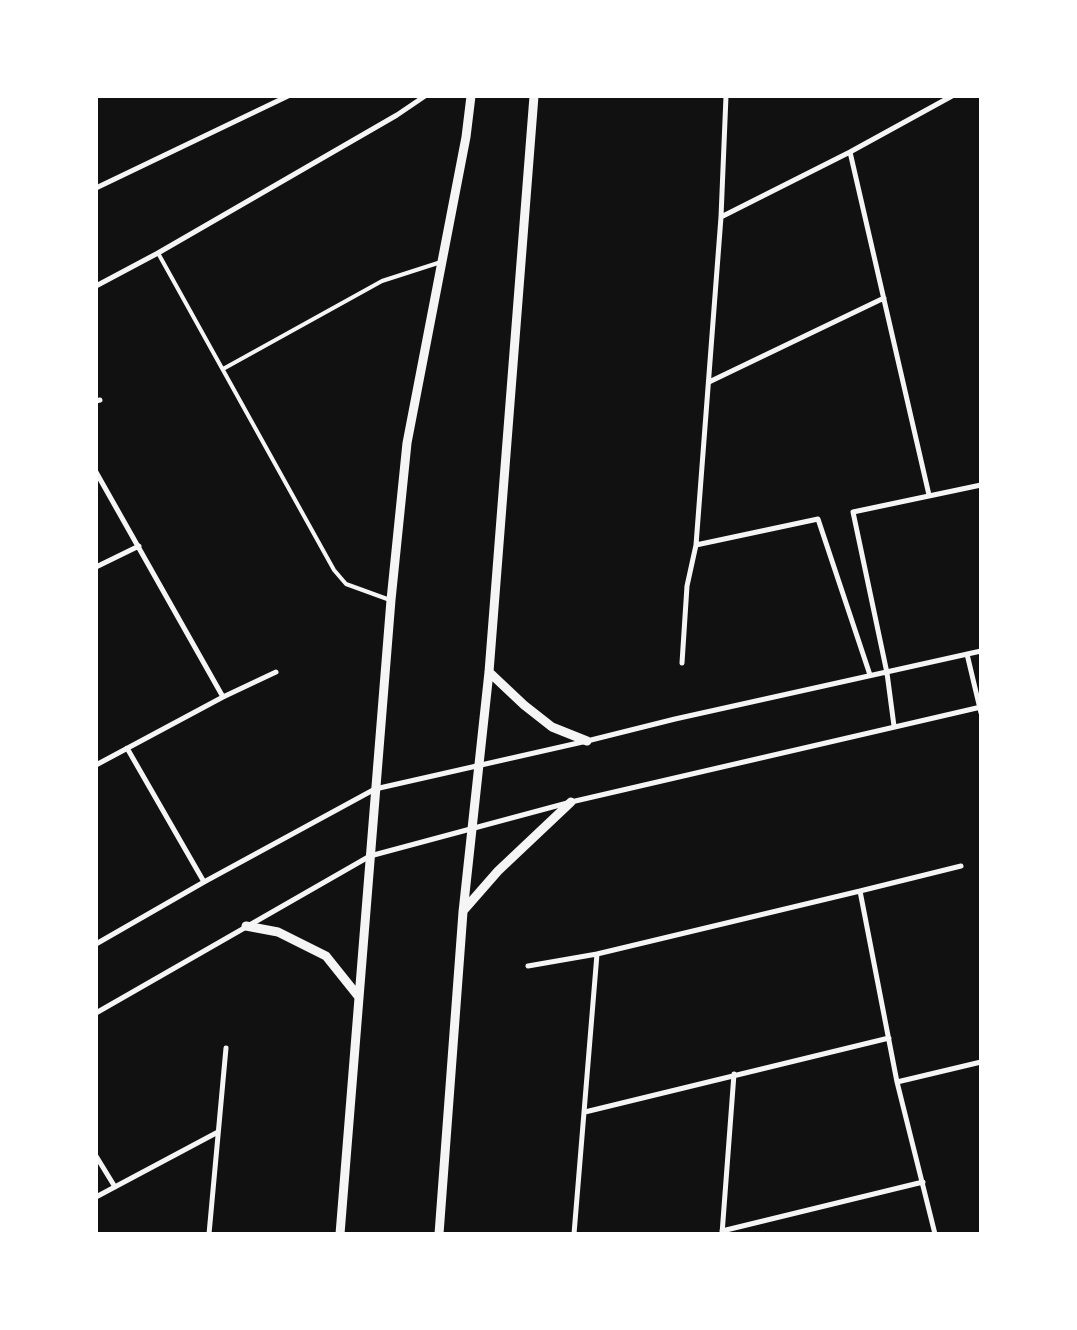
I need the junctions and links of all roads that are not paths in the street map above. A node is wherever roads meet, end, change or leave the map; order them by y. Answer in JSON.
{"nodes":[{"id":1,"x":288,"y":96,"type":"edge"},
{"id":2,"x":425,"y":96,"type":"edge"},
{"id":3,"x":471,"y":96,"type":"edge"},
{"id":4,"x":534,"y":96,"type":"edge"},
{"id":5,"x":726,"y":96,"type":"edge"},
{"id":6,"x":952,"y":96,"type":"edge"},
{"id":7,"x":850,"y":152,"type":"junction"},
{"id":8,"x":96,"y":188,"type":"edge"},
{"id":9,"x":721,"y":217,"type":"junction"},
{"id":10,"x":158,"y":253,"type":"junction"},
{"id":11,"x":441,"y":262,"type":"junction"},
{"id":12,"x":96,"y":286,"type":"edge"},
{"id":13,"x":884,"y":298,"type":"junction"},
{"id":14,"x":223,"y":369,"type":"junction"},
{"id":15,"x":709,"y":382,"type":"junction"},
{"id":16,"x":96,"y":472,"type":"edge"},
{"id":17,"x":981,"y":485,"type":"edge"},
{"id":18,"x":929,"y":495,"type":"junction"},
{"id":19,"x":696,"y":545,"type":"junction"},
{"id":20,"x":139,"y":546,"type":"junction"},
{"id":21,"x":96,"y":568,"type":"edge"},
{"id":22,"x":391,"y":600,"type":"junction"},
{"id":23,"x":981,"y":651,"type":"edge"},
{"id":24,"x":967,"y":654,"type":"junction"},
{"id":25,"x":682,"y":663,"type":"dead end"},
{"id":26,"x":276,"y":672,"type":"dead end"},
{"id":27,"x":489,"y":672,"type":"junction"},
{"id":28,"x":887,"y":673,"type":"junction"},
{"id":29,"x":870,"y":675,"type":"junction"},
{"id":30,"x":224,"y":697,"type":"junction"},
{"id":31,"x":980,"y":709,"type":"edge"},
{"id":32,"x":894,"y":726,"type":"junction"},
{"id":33,"x":587,"y":741,"type":"junction"},
{"id":34,"x":127,"y":748,"type":"junction"},
{"id":35,"x":96,"y":765,"type":"edge"},
{"id":36,"x":478,"y":765,"type":"junction"},
{"id":37,"x":375,"y":789,"type":"junction"},
{"id":38,"x":571,"y":802,"type":"junction"},
{"id":39,"x":472,"y":828,"type":"junction"},
{"id":40,"x":370,"y":856,"type":"junction"},
{"id":41,"x":961,"y":866,"type":"dead end"},
{"id":42,"x":204,"y":882,"type":"junction"},
{"id":43,"x":860,"y":891,"type":"junction"},
{"id":44,"x":463,"y":912,"type":"junction"},
{"id":45,"x":246,"y":926,"type":"junction"},
{"id":46,"x":96,"y":944,"type":"edge"},
{"id":47,"x":597,"y":954,"type":"junction"},
{"id":48,"x":528,"y":966,"type":"dead end"},
{"id":49,"x":358,"y":996,"type":"junction"},
{"id":50,"x":96,"y":1013,"type":"edge"},
{"id":51,"x":889,"y":1038,"type":"junction"},
{"id":52,"x":226,"y":1048,"type":"dead end"},
{"id":53,"x":981,"y":1062,"type":"edge"},
{"id":54,"x":734,"y":1074,"type":"junction"},
{"id":55,"x":898,"y":1082,"type":"junction"},
{"id":56,"x":585,"y":1112,"type":"junction"},
{"id":57,"x":218,"y":1132,"type":"junction"},
{"id":58,"x":96,"y":1156,"type":"edge"},
{"id":59,"x":923,"y":1182,"type":"junction"},
{"id":60,"x":115,"y":1188,"type":"junction"},
{"id":61,"x":96,"y":1197,"type":"edge"},
{"id":62,"x":722,"y":1232,"type":"edge"},
{"id":63,"x":209,"y":1234,"type":"edge"},
{"id":64,"x":340,"y":1234,"type":"edge"},
{"id":65,"x":439,"y":1234,"type":"edge"},
{"id":66,"x":574,"y":1234,"type":"edge"},
{"id":67,"x":935,"y":1234,"type":"edge"}],
"edges":[{"from":1,"to":8,"type":"street"},
{"from":2,"to":10,"type":"street"},
{"from":3,"to":11,"type":"street"},
{"from":4,"to":27,"type":"street"},
{"from":5,"to":9,"type":"street"},
{"from":6,"to":7,"type":"street"},
{"from":7,"to":9,"type":"street"},
{"from":7,"to":13,"type":"street"},
{"from":9,"to":15,"type":"street"},
{"from":10,"to":12,"type":"street"},
{"from":10,"to":14,"type":"lane"},
{"from":11,"to":14,"type":"lane"},
{"from":11,"to":22,"type":"street"},
{"from":13,"to":15,"type":"street"},
{"from":13,"to":18,"type":"street"},
{"from":14,"to":22,"type":"lane"},
{"from":15,"to":19,"type":"street"},
{"from":16,"to":20,"type":"street"},
{"from":17,"to":18,"type":"street"},
{"from":18,"to":28,"type":"street"},
{"from":19,"to":25,"type":"street"},
{"from":19,"to":29,"type":"street"},
{"from":20,"to":21,"type":"street"},
{"from":20,"to":30,"type":"street"},
{"from":22,"to":37,"type":"street"},
{"from":23,"to":24,"type":"street"},
{"from":24,"to":28,"type":"street"},
{"from":24,"to":31,"type":"street"},
{"from":26,"to":30,"type":"street"},
{"from":27,"to":33,"type":"street"},
{"from":27,"to":36,"type":"street"},
{"from":28,"to":29,"type":"street"},
{"from":28,"to":32,"type":"street"},
{"from":29,"to":33,"type":"street"},
{"from":30,"to":34,"type":"street"},
{"from":31,"to":32,"type":"street"},
{"from":32,"to":38,"type":"street"},
{"from":33,"to":36,"type":"street"},
{"from":34,"to":35,"type":"street"},
{"from":34,"to":42,"type":"street"},
{"from":36,"to":37,"type":"street"},
{"from":36,"to":39,"type":"street"},
{"from":37,"to":40,"type":"street"},
{"from":37,"to":42,"type":"street"},
{"from":38,"to":39,"type":"street"},
{"from":38,"to":44,"type":"street"},
{"from":39,"to":40,"type":"street"},
{"from":39,"to":44,"type":"street"},
{"from":40,"to":45,"type":"street"},
{"from":40,"to":49,"type":"street"},
{"from":41,"to":43,"type":"street"},
{"from":42,"to":46,"type":"street"},
{"from":43,"to":47,"type":"street"},
{"from":43,"to":51,"type":"street"},
{"from":44,"to":65,"type":"street"},
{"from":45,"to":49,"type":"street"},
{"from":45,"to":50,"type":"street"},
{"from":47,"to":48,"type":"street"},
{"from":47,"to":56,"type":"street"},
{"from":49,"to":64,"type":"street"},
{"from":51,"to":54,"type":"street"},
{"from":51,"to":55,"type":"street"},
{"from":52,"to":57,"type":"street"},
{"from":53,"to":55,"type":"street"},
{"from":54,"to":56,"type":"street"},
{"from":54,"to":62,"type":"street"},
{"from":55,"to":59,"type":"street"},
{"from":56,"to":66,"type":"street"},
{"from":57,"to":60,"type":"street"},
{"from":57,"to":63,"type":"street"},
{"from":58,"to":60,"type":"street"},
{"from":59,"to":62,"type":"street"},
{"from":59,"to":67,"type":"street"},
{"from":60,"to":61,"type":"street"}]}
